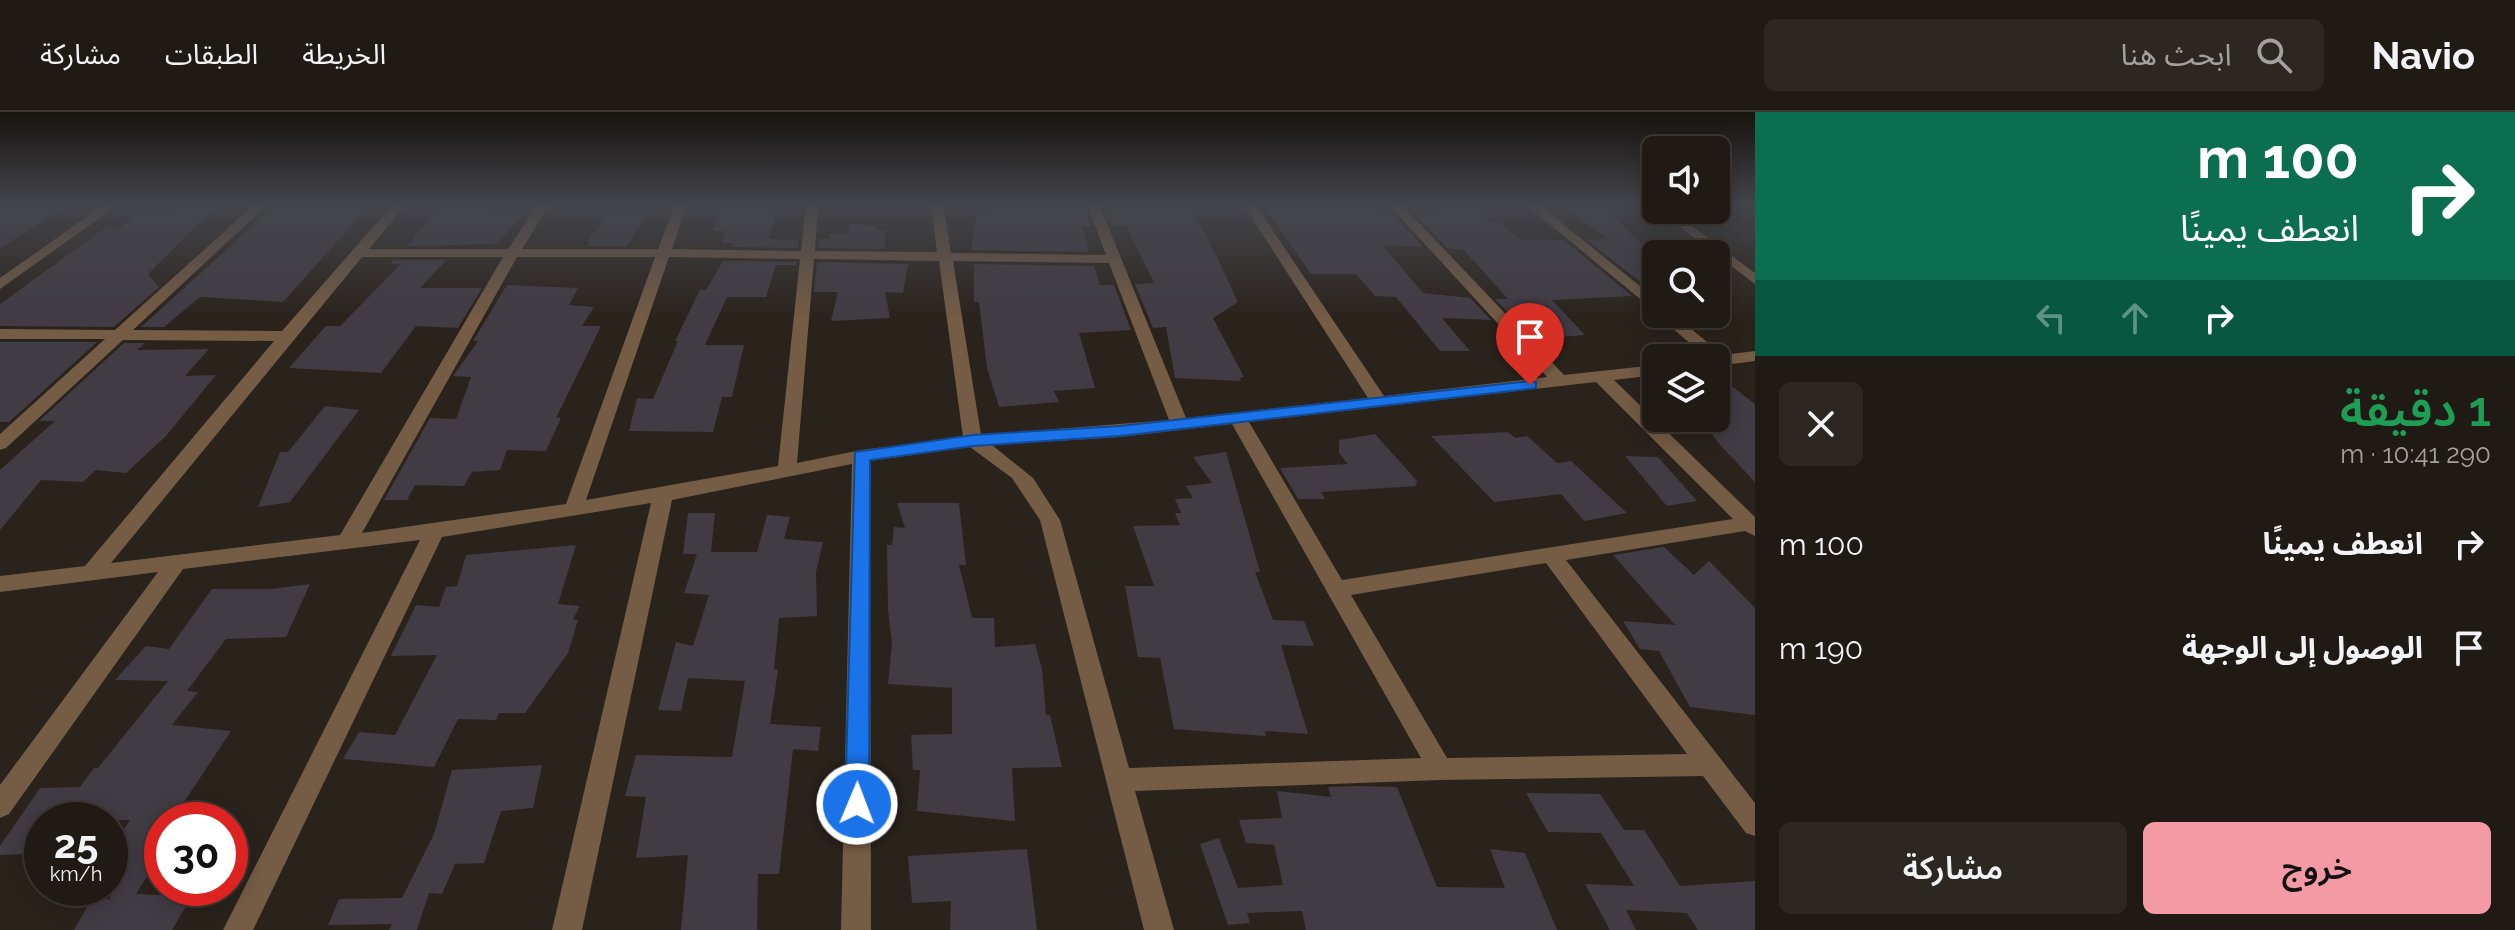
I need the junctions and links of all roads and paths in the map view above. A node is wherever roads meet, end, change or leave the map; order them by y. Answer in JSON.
{"nodes":[{"id":1,"x":60,"y":242,"type":"edge"},
{"id":2,"x":220,"y":242,"type":"edge"},
{"id":3,"x":367,"y":242,"type":"edge"},
{"id":4,"x":519,"y":242,"type":"edge"},
{"id":5,"x":667,"y":242,"type":"edge"},
{"id":6,"x":809,"y":242,"type":"edge"},
{"id":7,"x":942,"y":242,"type":"edge"},
{"id":8,"x":1107,"y":242,"type":"edge"},
{"id":9,"x":1274,"y":242,"type":"edge"},
{"id":10,"x":1430,"y":242,"type":"edge"},
{"id":11,"x":1577,"y":242,"type":"edge"},
{"id":12,"x":1705,"y":242,"type":"edge"},
{"id":13,"x":358,"y":253,"type":"junction"},
{"id":14,"x":512,"y":253,"type":"junction"},
{"id":15,"x":663,"y":253,"type":"junction"},
{"id":16,"x":808,"y":256,"type":"junction"},
{"id":17,"x":944,"y":256,"type":"junction"},
{"id":18,"x":1113,"y":259,"type":"junction"},
{"id":19,"x":1755,"y":280,"type":"edge"},
{"id":20,"x":0,"y":285,"type":"edge"},
{"id":21,"x":1642,"y":295,"type":"edge"},
{"id":22,"x":1680,"y":328,"type":"edge"},
{"id":23,"x":0,"y":334,"type":"edge"},
{"id":24,"x":118,"y":335,"type":"junction"},
{"id":25,"x":286,"y":336,"type":"junction"},
{"id":26,"x":1698,"y":344,"type":"edge"},
{"id":27,"x":1754,"y":357,"type":"edge"},
{"id":28,"x":1730,"y":360,"type":"edge"},
{"id":29,"x":1642,"y":372,"type":"edge"},
{"id":30,"x":1602,"y":378,"type":"junction"},
{"id":31,"x":1561,"y":382,"type":"junction"},
{"id":32,"x":1378,"y":400,"type":"junction"},
{"id":33,"x":1237,"y":417,"type":"junction"},
{"id":34,"x":1179,"y":424,"type":"junction"},
{"id":35,"x":973,"y":441,"type":"junction"},
{"id":36,"x":0,"y":444,"type":"edge"},
{"id":37,"x":861,"y":456,"type":"junction"},
{"id":38,"x":787,"y":470,"type":"junction"},
{"id":39,"x":663,"y":495,"type":"junction"},
{"id":40,"x":574,"y":508,"type":"junction"},
{"id":41,"x":1752,"y":526,"type":"edge"},
{"id":42,"x":435,"y":531,"type":"junction"},
{"id":43,"x":345,"y":544,"type":"junction"},
{"id":44,"x":1551,"y":555,"type":"junction"},
{"id":45,"x":176,"y":563,"type":"junction"},
{"id":46,"x":92,"y":572,"type":"junction"},
{"id":47,"x":0,"y":584,"type":"edge"},
{"id":48,"x":1337,"y":589,"type":"junction"},
{"id":49,"x":1710,"y":765,"type":"junction"},
{"id":50,"x":1440,"y":769,"type":"junction"},
{"id":51,"x":1121,"y":780,"type":"junction"},
{"id":52,"x":0,"y":806,"type":"edge"},
{"id":53,"x":1755,"y":824,"type":"edge"},
{"id":54,"x":238,"y":930,"type":"edge"},
{"id":55,"x":567,"y":930,"type":"edge"},
{"id":56,"x":856,"y":930,"type":"edge"},
{"id":57,"x":1159,"y":930,"type":"edge"}],
"edges":[{"from":1,"to":20,"type":"street"},
{"from":2,"to":24,"type":"street"},
{"from":3,"to":13,"type":"street"},
{"from":4,"to":14,"type":"street"},
{"from":5,"to":15,"type":"street"},
{"from":6,"to":16,"type":"street"},
{"from":7,"to":17,"type":"street"},
{"from":8,"to":18,"type":"street"},
{"from":9,"to":32,"type":"street"},
{"from":10,"to":31,"type":"street"},
{"from":11,"to":21,"type":"street"},
{"from":12,"to":19,"type":"street"},
{"from":13,"to":14,"type":"street"},
{"from":13,"to":25,"type":"street"},
{"from":14,"to":15,"type":"street"},
{"from":14,"to":43,"type":"street"},
{"from":15,"to":16,"type":"street"},
{"from":15,"to":40,"type":"street"},
{"from":16,"to":17,"type":"street"},
{"from":16,"to":38,"type":"street"},
{"from":17,"to":18,"type":"street"},
{"from":17,"to":35,"type":"street"},
{"from":18,"to":34,"type":"street"},
{"from":22,"to":26,"type":"street"},
{"from":23,"to":24,"type":"street"},
{"from":24,"to":25,"type":"street"},
{"from":24,"to":36,"type":"street"},
{"from":25,"to":46,"type":"street"},
{"from":27,"to":28,"type":"street"},
{"from":29,"to":30,"type":"street"},
{"from":30,"to":31,"type":"street"},
{"from":30,"to":41,"type":"street"},
{"from":31,"to":32,"type":"street"},
{"from":32,"to":33,"type":"street"},
{"from":33,"to":34,"type":"street"},
{"from":33,"to":48,"type":"street"},
{"from":34,"to":35,"type":"street"},
{"from":35,"to":37,"type":"street"},
{"from":35,"to":51,"type":"street"},
{"from":37,"to":38,"type":"street"},
{"from":37,"to":56,"type":"street"},
{"from":38,"to":39,"type":"street"},
{"from":39,"to":40,"type":"street"},
{"from":39,"to":55,"type":"street"},
{"from":40,"to":42,"type":"street"},
{"from":41,"to":44,"type":"street"},
{"from":42,"to":43,"type":"street"},
{"from":42,"to":54,"type":"street"},
{"from":43,"to":45,"type":"street"},
{"from":44,"to":48,"type":"street"},
{"from":44,"to":49,"type":"street"},
{"from":45,"to":46,"type":"street"},
{"from":45,"to":52,"type":"street"},
{"from":46,"to":47,"type":"street"},
{"from":48,"to":50,"type":"street"},
{"from":49,"to":50,"type":"street"},
{"from":49,"to":53,"type":"street"},
{"from":50,"to":51,"type":"street"},
{"from":51,"to":57,"type":"street"}]}
